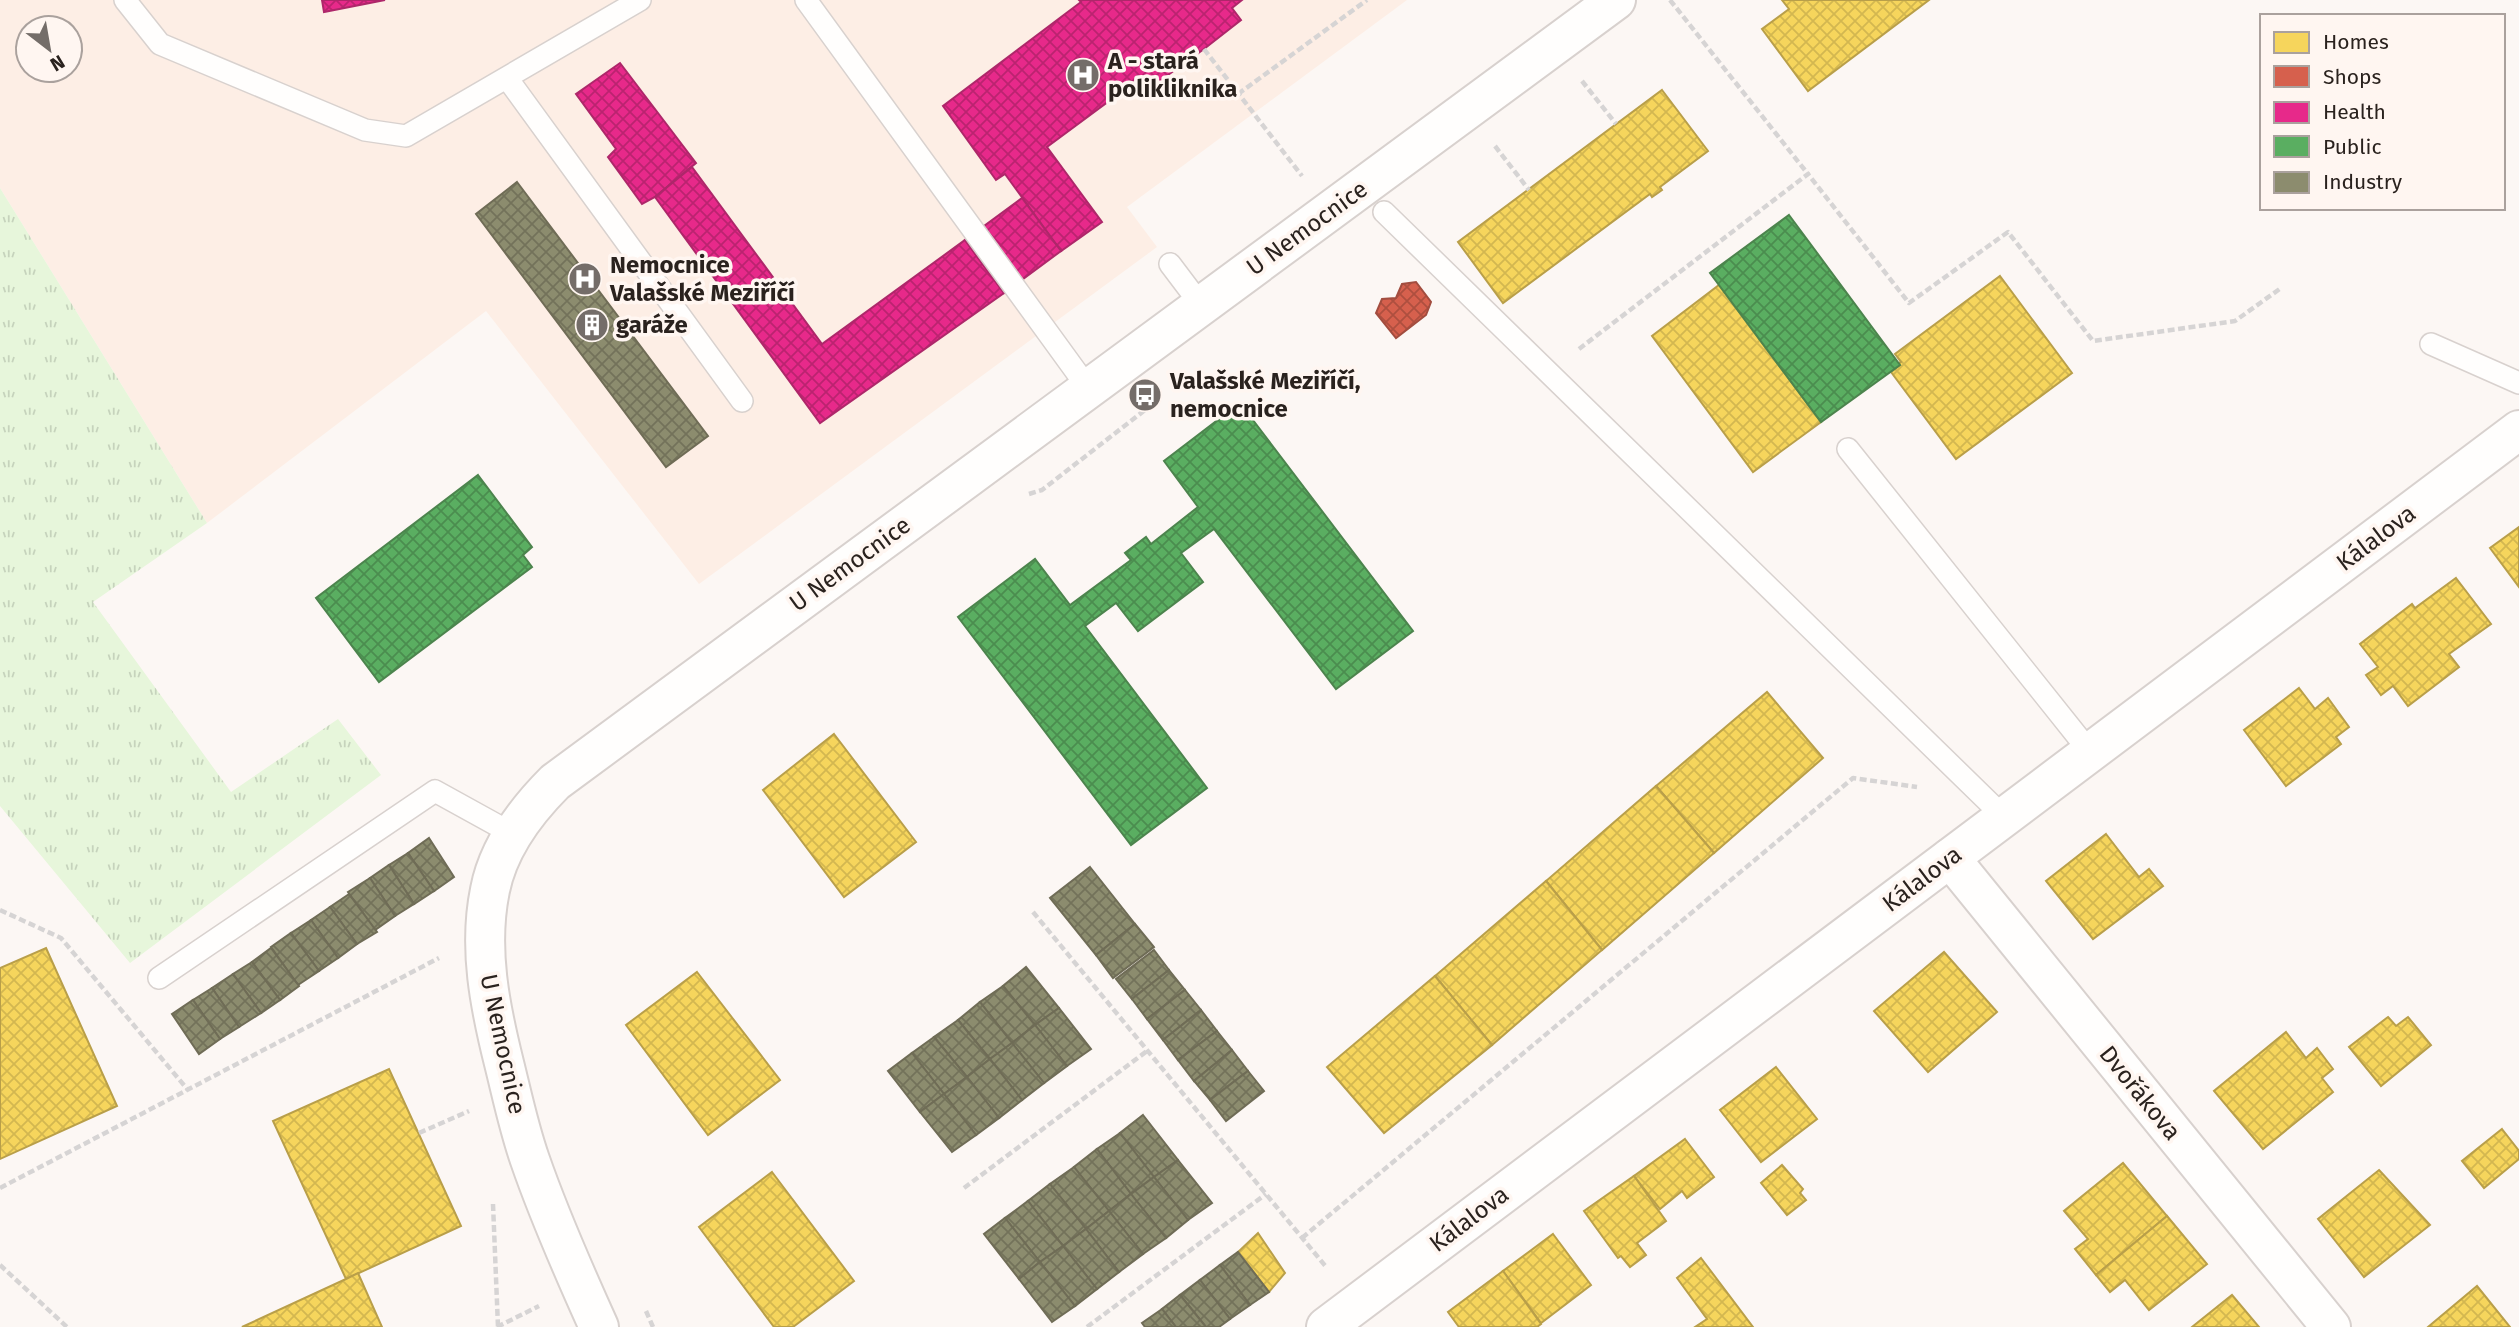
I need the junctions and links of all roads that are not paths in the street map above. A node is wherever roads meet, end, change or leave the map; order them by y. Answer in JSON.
{"nodes":[{"id":1,"x":125,"y":0,"type":"edge"},
{"id":2,"x":640,"y":0,"type":"edge"},
{"id":3,"x":806,"y":0,"type":"edge"},
{"id":4,"x":1616,"y":0,"type":"edge"},
{"id":5,"x":507,"y":78,"type":"junction"},
{"id":6,"x":1384,"y":212,"type":"dead end"},
{"id":7,"x":1170,"y":264,"type":"dead end"},
{"id":8,"x":1201,"y":306,"type":"junction"},
{"id":9,"x":2431,"y":344,"type":"dead end"},
{"id":10,"x":2519,"y":383,"type":"edge"},
{"id":11,"x":1088,"y":388,"type":"junction"},
{"id":12,"x":741,"y":401,"type":"dead end"},
{"id":13,"x":2519,"y":430,"type":"edge"},
{"id":14,"x":1848,"y":449,"type":"dead end"},
{"id":15,"x":2090,"y":752,"type":"junction"},
{"id":16,"x":1992,"y":806,"type":"junction"},
{"id":17,"x":513,"y":834,"type":"junction"},
{"id":18,"x":1950,"y":858,"type":"junction"},
{"id":19,"x":159,"y":978,"type":"dead end"},
{"id":20,"x":1366,"y":1315,"type":"edge"},
{"id":21,"x":599,"y":1327,"type":"edge"},
{"id":22,"x":1326,"y":1327,"type":"edge"},
{"id":23,"x":2331,"y":1327,"type":"edge"}],
"edges":[{"from":1,"to":5,"type":"lane"},
{"from":2,"to":5,"type":"lane"},
{"from":3,"to":11,"type":"lane"},
{"from":4,"to":8,"type":"street","name":"U Nemocnice"},
{"from":5,"to":12,"type":"lane"},
{"from":6,"to":16,"type":"lane"},
{"from":7,"to":8,"type":"lane"},
{"from":8,"to":11,"type":"street","name":"U Nemocnice"},
{"from":9,"to":10,"type":"lane"},
{"from":11,"to":17,"type":"street","name":"U Nemocnice"},
{"from":13,"to":15,"type":"street","name":"Kálalova"},
{"from":14,"to":15,"type":"lane"},
{"from":15,"to":16,"type":"street","name":"Kálalova"},
{"from":16,"to":18,"type":"street","name":"Kálalova"},
{"from":17,"to":19,"type":"lane"},
{"from":17,"to":21,"type":"street","name":"U Nemocnice"},
{"from":18,"to":20,"type":"street","name":"Kálalova"},
{"from":18,"to":23,"type":"street","name":"Dvořákova"},
{"from":20,"to":22,"type":"street","name":"Kálalova"}]}
